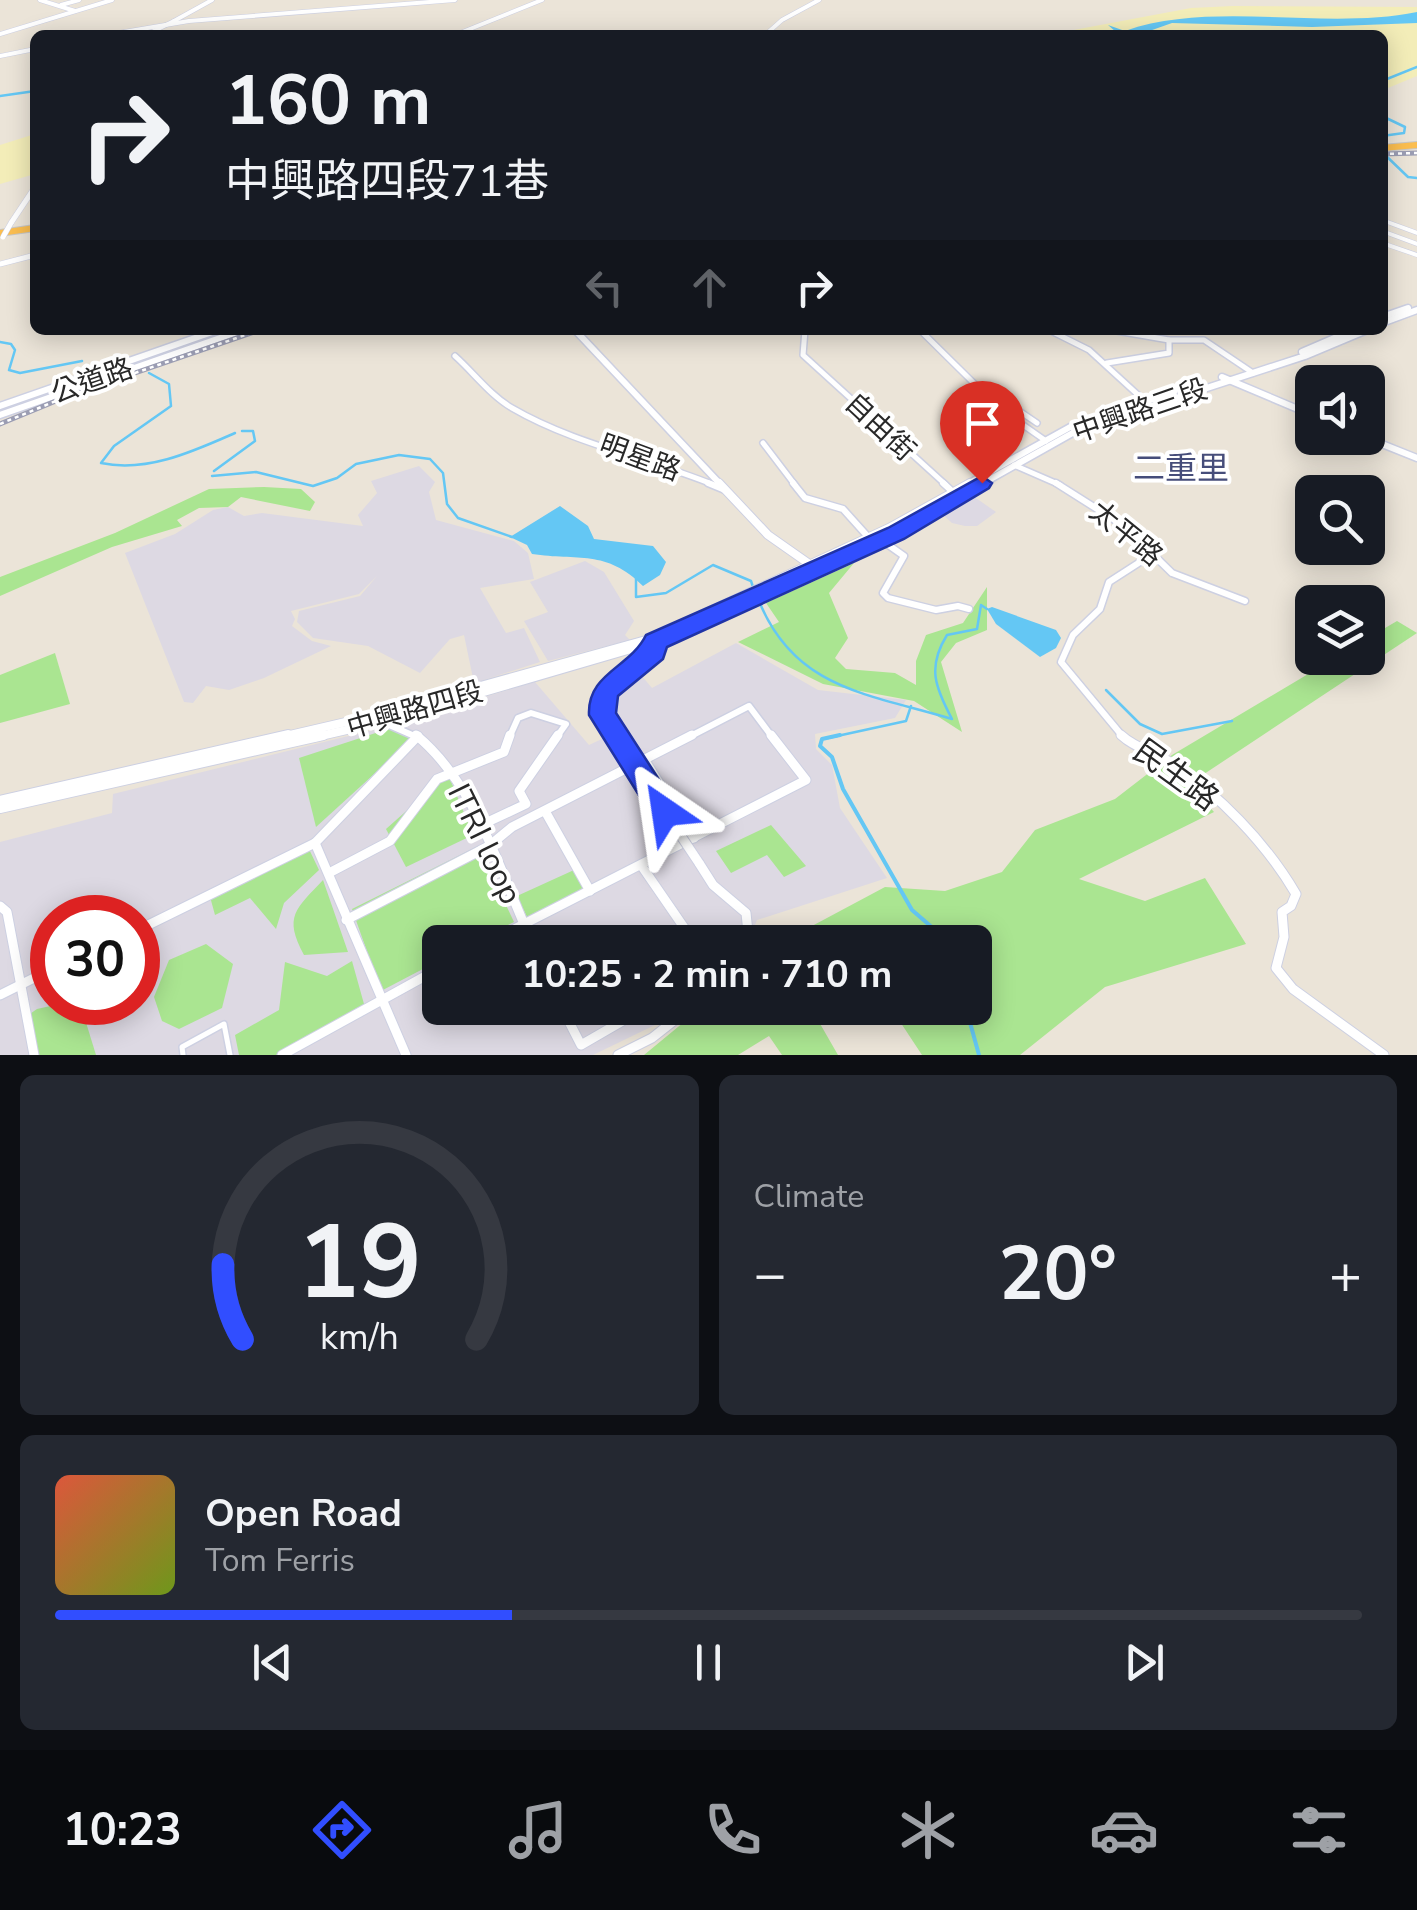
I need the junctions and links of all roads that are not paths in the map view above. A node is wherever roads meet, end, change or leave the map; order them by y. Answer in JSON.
{"nodes":[{"id":1,"x":43,"y":0,"type":"edge"},
{"id":2,"x":79,"y":0,"type":"edge"},
{"id":3,"x":112,"y":0,"type":"edge"},
{"id":4,"x":212,"y":0,"type":"edge"},
{"id":5,"x":444,"y":0,"type":"edge"},
{"id":6,"x":455,"y":0,"type":"edge"},
{"id":7,"x":542,"y":0,"type":"edge"},
{"id":8,"x":816,"y":0,"type":"edge"},
{"id":9,"x":60,"y":6,"type":"junction"},
{"id":10,"x":337,"y":9,"type":"junction"},
{"id":11,"x":75,"y":11,"type":"junction"},
{"id":12,"x":173,"y":22,"type":"junction"},
{"id":13,"x":130,"y":30,"type":"edge"},
{"id":14,"x":156,"y":30,"type":"edge"},
{"id":15,"x":467,"y":30,"type":"edge"},
{"id":16,"x":767,"y":30,"type":"edge"},
{"id":17,"x":0,"y":32,"type":"edge"},
{"id":18,"x":30,"y":49,"type":"edge"},
{"id":19,"x":0,"y":55,"type":"edge"},
{"id":20,"x":1417,"y":144,"type":"edge"},
{"id":21,"x":1388,"y":146,"type":"edge"},
{"id":22,"x":30,"y":194,"type":"edge"},
{"id":23,"x":1388,"y":222,"type":"edge"},
{"id":24,"x":30,"y":230,"type":"edge"},
{"id":25,"x":1415,"y":230,"type":"edge"},
{"id":26,"x":1388,"y":233,"type":"edge"},
{"id":27,"x":1,"y":237,"type":"edge"},
{"id":28,"x":1400,"y":238,"type":"junction"},
{"id":29,"x":1388,"y":243,"type":"edge"},
{"id":30,"x":1417,"y":244,"type":"edge"},
{"id":31,"x":1388,"y":245,"type":"edge"},
{"id":32,"x":1417,"y":255,"type":"edge"},
{"id":33,"x":30,"y":256,"type":"edge"},
{"id":34,"x":0,"y":263,"type":"edge"},
{"id":35,"x":1417,"y":308,"type":"edge"},
{"id":36,"x":1388,"y":318,"type":"edge"},
{"id":37,"x":193,"y":335,"type":"edge"},
{"id":38,"x":204,"y":335,"type":"edge"},
{"id":39,"x":217,"y":335,"type":"edge"},
{"id":40,"x":227,"y":335,"type":"edge"},
{"id":41,"x":580,"y":335,"type":"edge"},
{"id":42,"x":804,"y":335,"type":"edge"},
{"id":43,"x":925,"y":335,"type":"edge"},
{"id":44,"x":1060,"y":335,"type":"edge"},
{"id":45,"x":1140,"y":335,"type":"edge"},
{"id":46,"x":1341,"y":335,"type":"edge"},
{"id":47,"x":1353,"y":335,"type":"edge"},
{"id":48,"x":1169,"y":340,"type":"junction"},
{"id":49,"x":454,"y":356,"type":"dead end"},
{"id":50,"x":1106,"y":363,"type":"junction"},
{"id":51,"x":1251,"y":371,"type":"junction"},
{"id":52,"x":1134,"y":376,"type":"dead end"},
{"id":53,"x":1120,"y":378,"type":"junction"},
{"id":54,"x":1225,"y":379,"type":"junction"},
{"id":55,"x":1147,"y":403,"type":"junction"},
{"id":56,"x":999,"y":408,"type":"junction"},
{"id":57,"x":0,"y":409,"type":"edge"},
{"id":58,"x":1295,"y":409,"type":"edge"},
{"id":59,"x":1037,"y":423,"type":"dead end"},
{"id":60,"x":1048,"y":442,"type":"junction"},
{"id":61,"x":763,"y":443,"type":"dead end"},
{"id":62,"x":1385,"y":445,"type":"edge"},
{"id":63,"x":1417,"y":458,"type":"edge"},
{"id":64,"x":1012,"y":464,"type":"junction"},
{"id":65,"x":726,"y":490,"type":"junction"},
{"id":66,"x":956,"y":495,"type":"junction"},
{"id":67,"x":892,"y":530,"type":"junction"},
{"id":68,"x":872,"y":540,"type":"junction"},
{"id":69,"x":1154,"y":553,"type":"junction"},
{"id":70,"x":814,"y":568,"type":"junction"},
{"id":71,"x":1245,"y":601,"type":"dead end"},
{"id":72,"x":969,"y":609,"type":"dead end"},
{"id":73,"x":653,"y":640,"type":"junction"},
{"id":74,"x":378,"y":719,"type":"junction"},
{"id":75,"x":418,"y":736,"type":"junction"},
{"id":76,"x":641,"y":764,"type":"junction"},
{"id":77,"x":453,"y":775,"type":"junction"},
{"id":78,"x":0,"y":804,"type":"edge"},
{"id":79,"x":545,"y":811,"type":"junction"},
{"id":80,"x":479,"y":826,"type":"junction"},
{"id":81,"x":694,"y":838,"type":"junction"},
{"id":82,"x":315,"y":844,"type":"junction"},
{"id":83,"x":489,"y":846,"type":"junction"},
{"id":84,"x":641,"y":865,"type":"junction"},
{"id":85,"x":329,"y":873,"type":"junction"},
{"id":86,"x":590,"y":891,"type":"junction"},
{"id":87,"x":0,"y":906,"type":"edge"},
{"id":88,"x":160,"y":919,"type":"edge"},
{"id":89,"x":346,"y":920,"type":"junction"},
{"id":90,"x":524,"y":924,"type":"joint"},
{"id":91,"x":682,"y":925,"type":"edge"},
{"id":92,"x":751,"y":925,"type":"edge"},
{"id":93,"x":422,"y":977,"type":"edge"},
{"id":94,"x":30,"y":980,"type":"edge"},
{"id":95,"x":21,"y":984,"type":"junction"},
{"id":96,"x":0,"y":995,"type":"edge"},
{"id":97,"x":382,"y":998,"type":"junction"},
{"id":98,"x":570,"y":1025,"type":"edge"},
{"id":99,"x":616,"y":1025,"type":"edge"},
{"id":100,"x":670,"y":1025,"type":"edge"},
{"id":101,"x":34,"y":1055,"type":"edge"},
{"id":102,"x":184,"y":1055,"type":"edge"},
{"id":103,"x":230,"y":1055,"type":"edge"},
{"id":104,"x":282,"y":1055,"type":"edge"},
{"id":105,"x":406,"y":1055,"type":"edge"},
{"id":106,"x":618,"y":1055,"type":"edge"},
{"id":107,"x":1384,"y":1055,"type":"edge"}],
"edges":[{"from":1,"to":9,"type":"street"},
{"from":2,"to":9,"type":"street"},
{"from":3,"to":11,"type":"main road"},
{"from":4,"to":12,"type":"street"},
{"from":5,"to":10,"type":"main road"},
{"from":6,"to":10,"type":"main road"},
{"from":7,"to":15,"type":"street"},
{"from":8,"to":16,"type":"main road"},
{"from":9,"to":11,"type":"street"},
{"from":10,"to":12,"type":"main road"},
{"from":11,"to":17,"type":"main road"},
{"from":12,"to":13,"type":"main road"},
{"from":12,"to":14,"type":"main road"},
{"from":18,"to":19,"type":"main road"},
{"from":20,"to":21,"type":"highway"},
{"from":22,"to":27,"type":"main road","bridge":true},
{"from":23,"to":25,"type":"street"},
{"from":24,"to":27,"type":"highway"},
{"from":25,"to":28,"type":"street"},
{"from":26,"to":28,"type":"street"},
{"from":28,"to":29,"type":"street"},
{"from":28,"to":30,"type":"street"},
{"from":31,"to":32,"type":"street"},
{"from":33,"to":34,"type":"main road"},
{"from":35,"to":36,"type":"main road"},
{"from":37,"to":57,"type":"main road","name":"公道路"},
{"from":38,"to":57,"type":"main road","name":"公道路"},
{"from":39,"to":57,"type":"main road","name":"公道路"},
{"from":40,"to":57,"type":"main road","name":"公道路"},
{"from":41,"to":65,"type":"main road"},
{"from":42,"to":66,"type":"street","name":"自由街"},
{"from":43,"to":56,"type":"street"},
{"from":44,"to":50,"type":"street"},
{"from":45,"to":48,"type":"street"},
{"from":46,"to":51,"type":"main road","name":"中興路三段"},
{"from":47,"to":51,"type":"main road","name":"中興路三段"},
{"from":48,"to":50,"type":"street"},
{"from":48,"to":51,"type":"street"},
{"from":49,"to":65,"type":"street","name":"明星路"},
{"from":50,"to":53,"type":"street"},
{"from":51,"to":54,"type":"main road","name":"中興路三段"},
{"from":52,"to":53,"type":"street"},
{"from":53,"to":55,"type":"street"},
{"from":54,"to":55,"type":"main road","name":"中興路三段"},
{"from":54,"to":58,"type":"main road"},
{"from":55,"to":60,"type":"main road","name":"中興路三段"},
{"from":56,"to":59,"type":"street"},
{"from":56,"to":60,"type":"street"},
{"from":60,"to":64,"type":"main road","name":"中興路三段"},
{"from":61,"to":68,"type":"street"},
{"from":62,"to":63,"type":"main road"},
{"from":64,"to":66,"type":"main road","name":"中興路三段"},
{"from":64,"to":69,"type":"street","name":"太平路"},
{"from":65,"to":70,"type":"main road","name":"明星路"},
{"from":66,"to":67,"type":"main road","name":"中興路三段"},
{"from":67,"to":68,"type":"main road","name":"中興路三段"},
{"from":67,"to":72,"type":"street"},
{"from":68,"to":70,"type":"main road","name":"中興路三段"},
{"from":69,"to":71,"type":"street","name":"太平路"},
{"from":69,"to":107,"type":"street","name":"民生路"},
{"from":70,"to":73,"type":"main road","name":"中興路四段"},
{"from":73,"to":74,"type":"main road","name":"中興路四段"},
{"from":73,"to":76,"type":"street"},
{"from":74,"to":75,"type":"street","name":"ITRI loop"},
{"from":74,"to":78,"type":"main road","name":"中興路四段"},
{"from":75,"to":77,"type":"street","name":"ITRI loop"},
{"from":75,"to":82,"type":"street"},
{"from":76,"to":79,"type":"street"},
{"from":76,"to":81,"type":"street"},
{"from":76,"to":81,"type":"street"},
{"from":76,"to":92,"type":"street","bridge":true},
{"from":77,"to":80,"type":"street","name":"ITRI loop"},
{"from":77,"to":80,"type":"street"},
{"from":77,"to":85,"type":"street"},
{"from":79,"to":83,"type":"street"},
{"from":79,"to":86,"type":"street"},
{"from":80,"to":83,"type":"street","name":"ITRI loop"},
{"from":81,"to":84,"type":"street"},
{"from":82,"to":85,"type":"street"},
{"from":82,"to":88,"type":"street"},
{"from":83,"to":89,"type":"street"},
{"from":83,"to":90,"type":"street","name":"ITRI loop"},
{"from":84,"to":86,"type":"street"},
{"from":84,"to":91,"type":"street"},
{"from":85,"to":89,"type":"street"},
{"from":86,"to":90,"type":"street"},
{"from":87,"to":95,"type":"street"},
{"from":89,"to":97,"type":"street"},
{"from":93,"to":97,"type":"street"},
{"from":94,"to":95,"type":"street"},
{"from":95,"to":96,"type":"street"},
{"from":95,"to":101,"type":"street"},
{"from":97,"to":104,"type":"street"},
{"from":97,"to":105,"type":"street"},
{"from":98,"to":99,"type":"street"},
{"from":100,"to":106,"type":"street"},
{"from":102,"to":103,"type":"street"}]}
